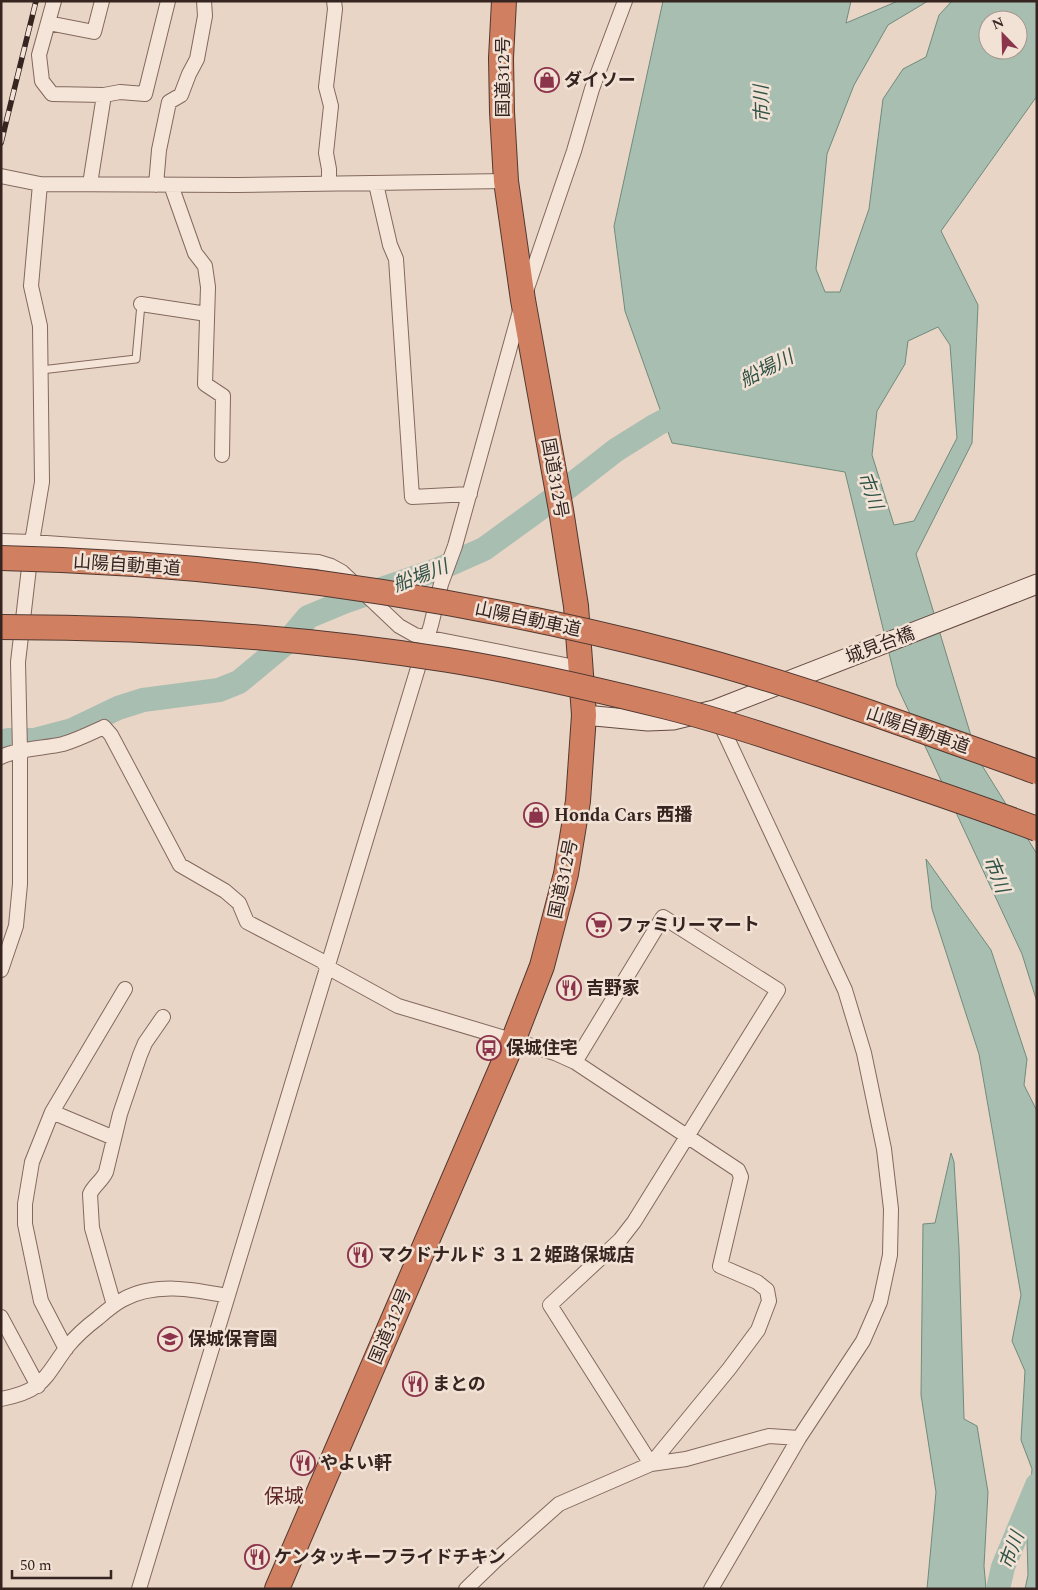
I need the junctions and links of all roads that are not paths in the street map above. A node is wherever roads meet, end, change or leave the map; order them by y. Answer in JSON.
{"nodes":[{"id":1,"x":54,"y":1,"type":"edge"},
{"id":2,"x":102,"y":1,"type":"edge"},
{"id":3,"x":168,"y":1,"type":"edge"},
{"id":4,"x":204,"y":1,"type":"edge"},
{"id":5,"x":334,"y":1,"type":"edge"},
{"id":6,"x":504,"y":1,"type":"edge"},
{"id":7,"x":625,"y":1,"type":"edge"},
{"id":8,"x":48,"y":23,"type":"junction"},
{"id":9,"x":104,"y":95,"type":"junction"},
{"id":10,"x":1,"y":176,"type":"edge"},
{"id":11,"x":506,"y":182,"type":"junction"},
{"id":12,"x":40,"y":184,"type":"junction"},
{"id":13,"x":90,"y":184,"type":"junction"},
{"id":14,"x":329,"y":184,"type":"junction"},
{"id":15,"x":376,"y":184,"type":"junction"},
{"id":16,"x":156,"y":185,"type":"junction"},
{"id":17,"x":172,"y":185,"type":"junction"},
{"id":18,"x":523,"y":300,"type":"junction"},
{"id":19,"x":141,"y":304,"type":"joint"},
{"id":20,"x":207,"y":314,"type":"junction"},
{"id":21,"x":41,"y":370,"type":"junction"},
{"id":22,"x":222,"y":455,"type":"dead end"},
{"id":23,"x":470,"y":494,"type":"junction"},
{"id":24,"x":1,"y":541,"type":"edge"},
{"id":25,"x":32,"y":542,"type":"junction"},
{"id":26,"x":1,"y":558,"type":"edge"},
{"id":27,"x":1037,"y":584,"type":"edge"},
{"id":28,"x":1,"y":627,"type":"edge"},
{"id":29,"x":426,"y":638,"type":"junction"},
{"id":30,"x":580,"y":668,"type":"junction"},
{"id":31,"x":719,"y":708,"type":"junction"},
{"id":32,"x":584,"y":715,"type":"junction"},
{"id":33,"x":20,"y":752,"type":"junction"},
{"id":34,"x":1,"y":757,"type":"edge"},
{"id":35,"x":1037,"y":772,"type":"edge"},
{"id":36,"x":1037,"y":829,"type":"edge"},
{"id":37,"x":327,"y":967,"type":"junction"},
{"id":38,"x":1,"y":970,"type":"edge"},
{"id":39,"x":125,"y":989,"type":"dead end"},
{"id":40,"x":163,"y":1017,"type":"dead end"},
{"id":41,"x":513,"y":1041,"type":"junction"},
{"id":42,"x":575,"y":1062,"type":"junction"},
{"id":43,"x":52,"y":1112,"type":"junction"},
{"id":44,"x":687,"y":1137,"type":"junction"},
{"id":45,"x":114,"y":1138,"type":"junction"},
{"id":46,"x":227,"y":1296,"type":"junction"},
{"id":47,"x":114,"y":1305,"type":"junction"},
{"id":48,"x":1,"y":1317,"type":"edge"},
{"id":49,"x":66,"y":1349,"type":"junction"},
{"id":50,"x":38,"y":1386,"type":"junction"},
{"id":51,"x":1,"y":1399,"type":"edge"},
{"id":52,"x":799,"y":1438,"type":"junction"},
{"id":53,"x":651,"y":1464,"type":"junction"},
{"id":54,"x":139,"y":1589,"type":"edge"},
{"id":55,"x":277,"y":1589,"type":"edge"},
{"id":56,"x":466,"y":1589,"type":"edge"},
{"id":57,"x":711,"y":1589,"type":"edge"}],
"edges":[{"from":1,"to":8,"type":"street"},
{"from":2,"to":8,"type":"street"},
{"from":3,"to":9,"type":"street"},
{"from":4,"to":16,"type":"street"},
{"from":5,"to":14,"type":"street"},
{"from":6,"to":11,"type":"highway","name":"国道312号"},
{"from":7,"to":18,"type":"street"},
{"from":8,"to":9,"type":"street"},
{"from":9,"to":13,"type":"street"},
{"from":10,"to":12,"type":"street"},
{"from":11,"to":15,"type":"street"},
{"from":11,"to":18,"type":"highway","name":"国道312号"},
{"from":12,"to":13,"type":"street"},
{"from":12,"to":21,"type":"street"},
{"from":13,"to":16,"type":"street"},
{"from":14,"to":15,"type":"street"},
{"from":14,"to":17,"type":"street"},
{"from":15,"to":23,"type":"street"},
{"from":16,"to":17,"type":"street"},
{"from":17,"to":20,"type":"street"},
{"from":18,"to":23,"type":"street"},
{"from":18,"to":30,"type":"highway","name":"国道312号"},
{"from":19,"to":20,"type":"street"},
{"from":19,"to":21,"type":"lane"},
{"from":20,"to":22,"type":"street"},
{"from":21,"to":25,"type":"street"},
{"from":23,"to":29,"type":"street"},
{"from":24,"to":25,"type":"street"},
{"from":25,"to":29,"type":"street","bridge":true},
{"from":25,"to":33,"type":"street"},
{"from":26,"to":35,"type":"highway","name":"山陽自動車道","bridge":true},
{"from":27,"to":31,"type":"street","name":"城見台橋"},
{"from":28,"to":36,"type":"highway","bridge":true},
{"from":29,"to":30,"type":"street"},
{"from":29,"to":37,"type":"street"},
{"from":30,"to":32,"type":"highway","name":"国道312号"},
{"from":31,"to":32,"type":"street","name":"城見台橋"},
{"from":31,"to":52,"type":"street"},
{"from":32,"to":41,"type":"highway","name":"国道312号"},
{"from":33,"to":34,"type":"street"},
{"from":33,"to":37,"type":"street"},
{"from":33,"to":38,"type":"street"},
{"from":37,"to":41,"type":"street"},
{"from":37,"to":46,"type":"street"},
{"from":39,"to":43,"type":"street"},
{"from":40,"to":45,"type":"street"},
{"from":41,"to":42,"type":"street"},
{"from":41,"to":55,"type":"highway","name":"国道312号"},
{"from":42,"to":44,"type":"street"},
{"from":42,"to":44,"type":"street"},
{"from":43,"to":45,"type":"street"},
{"from":43,"to":49,"type":"street"},
{"from":44,"to":53,"type":"street"},
{"from":44,"to":53,"type":"street"},
{"from":45,"to":47,"type":"street"},
{"from":46,"to":47,"type":"street"},
{"from":46,"to":54,"type":"street"},
{"from":47,"to":49,"type":"street"},
{"from":48,"to":50,"type":"street"},
{"from":49,"to":50,"type":"street"},
{"from":50,"to":51,"type":"street"},
{"from":52,"to":53,"type":"street"},
{"from":52,"to":57,"type":"street"},
{"from":53,"to":56,"type":"street"}]}
